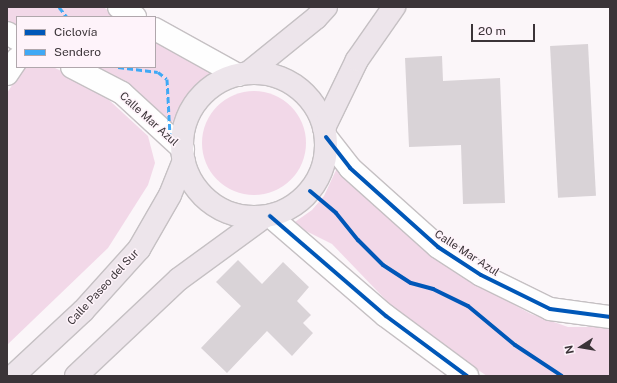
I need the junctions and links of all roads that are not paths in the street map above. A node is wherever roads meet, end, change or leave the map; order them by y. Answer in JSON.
{"nodes":[{"id":1,"x":118,"y":7,"type":"edge"},
{"id":2,"x":326,"y":7,"type":"edge"},
{"id":3,"x":394,"y":7,"type":"edge"},
{"id":4,"x":133,"y":16,"type":"edge"},
{"id":5,"x":156,"y":30,"type":"edge"},
{"id":6,"x":7,"y":33,"type":"edge"},
{"id":7,"x":16,"y":38,"type":"edge"},
{"id":8,"x":16,"y":60,"type":"edge"},
{"id":9,"x":74,"y":68,"type":"edge"},
{"id":10,"x":7,"y":74,"type":"edge"},
{"id":11,"x":243,"y":74,"type":"junction"},
{"id":12,"x":325,"y":132,"type":"junction"},
{"id":13,"x":183,"y":155,"type":"junction"},
{"id":14,"x":267,"y":216,"type":"junction"},
{"id":15,"x":610,"y":317,"type":"edge"},
{"id":16,"x":13,"y":376,"type":"edge"},
{"id":17,"x":76,"y":376,"type":"edge"},
{"id":18,"x":467,"y":376,"type":"edge"}],
"edges":[{"from":1,"to":4,"type":"street"},
{"from":2,"to":11,"type":"main road"},
{"from":3,"to":12,"type":"main road"},
{"from":5,"to":11,"type":"street"},
{"from":6,"to":7,"type":"street"},
{"from":8,"to":10,"type":"street"},
{"from":9,"to":13,"type":"street","name":"Calle Mar Azul"},
{"from":11,"to":12,"type":"main road"},
{"from":11,"to":13,"type":"main road"},
{"from":12,"to":14,"type":"main road"},
{"from":12,"to":15,"type":"street","name":"Calle Mar Azul"},
{"from":13,"to":14,"type":"main road"},
{"from":13,"to":16,"type":"main road","name":"Calle Paseo del Sur"},
{"from":14,"to":17,"type":"main road"},
{"from":14,"to":18,"type":"street"}]}
